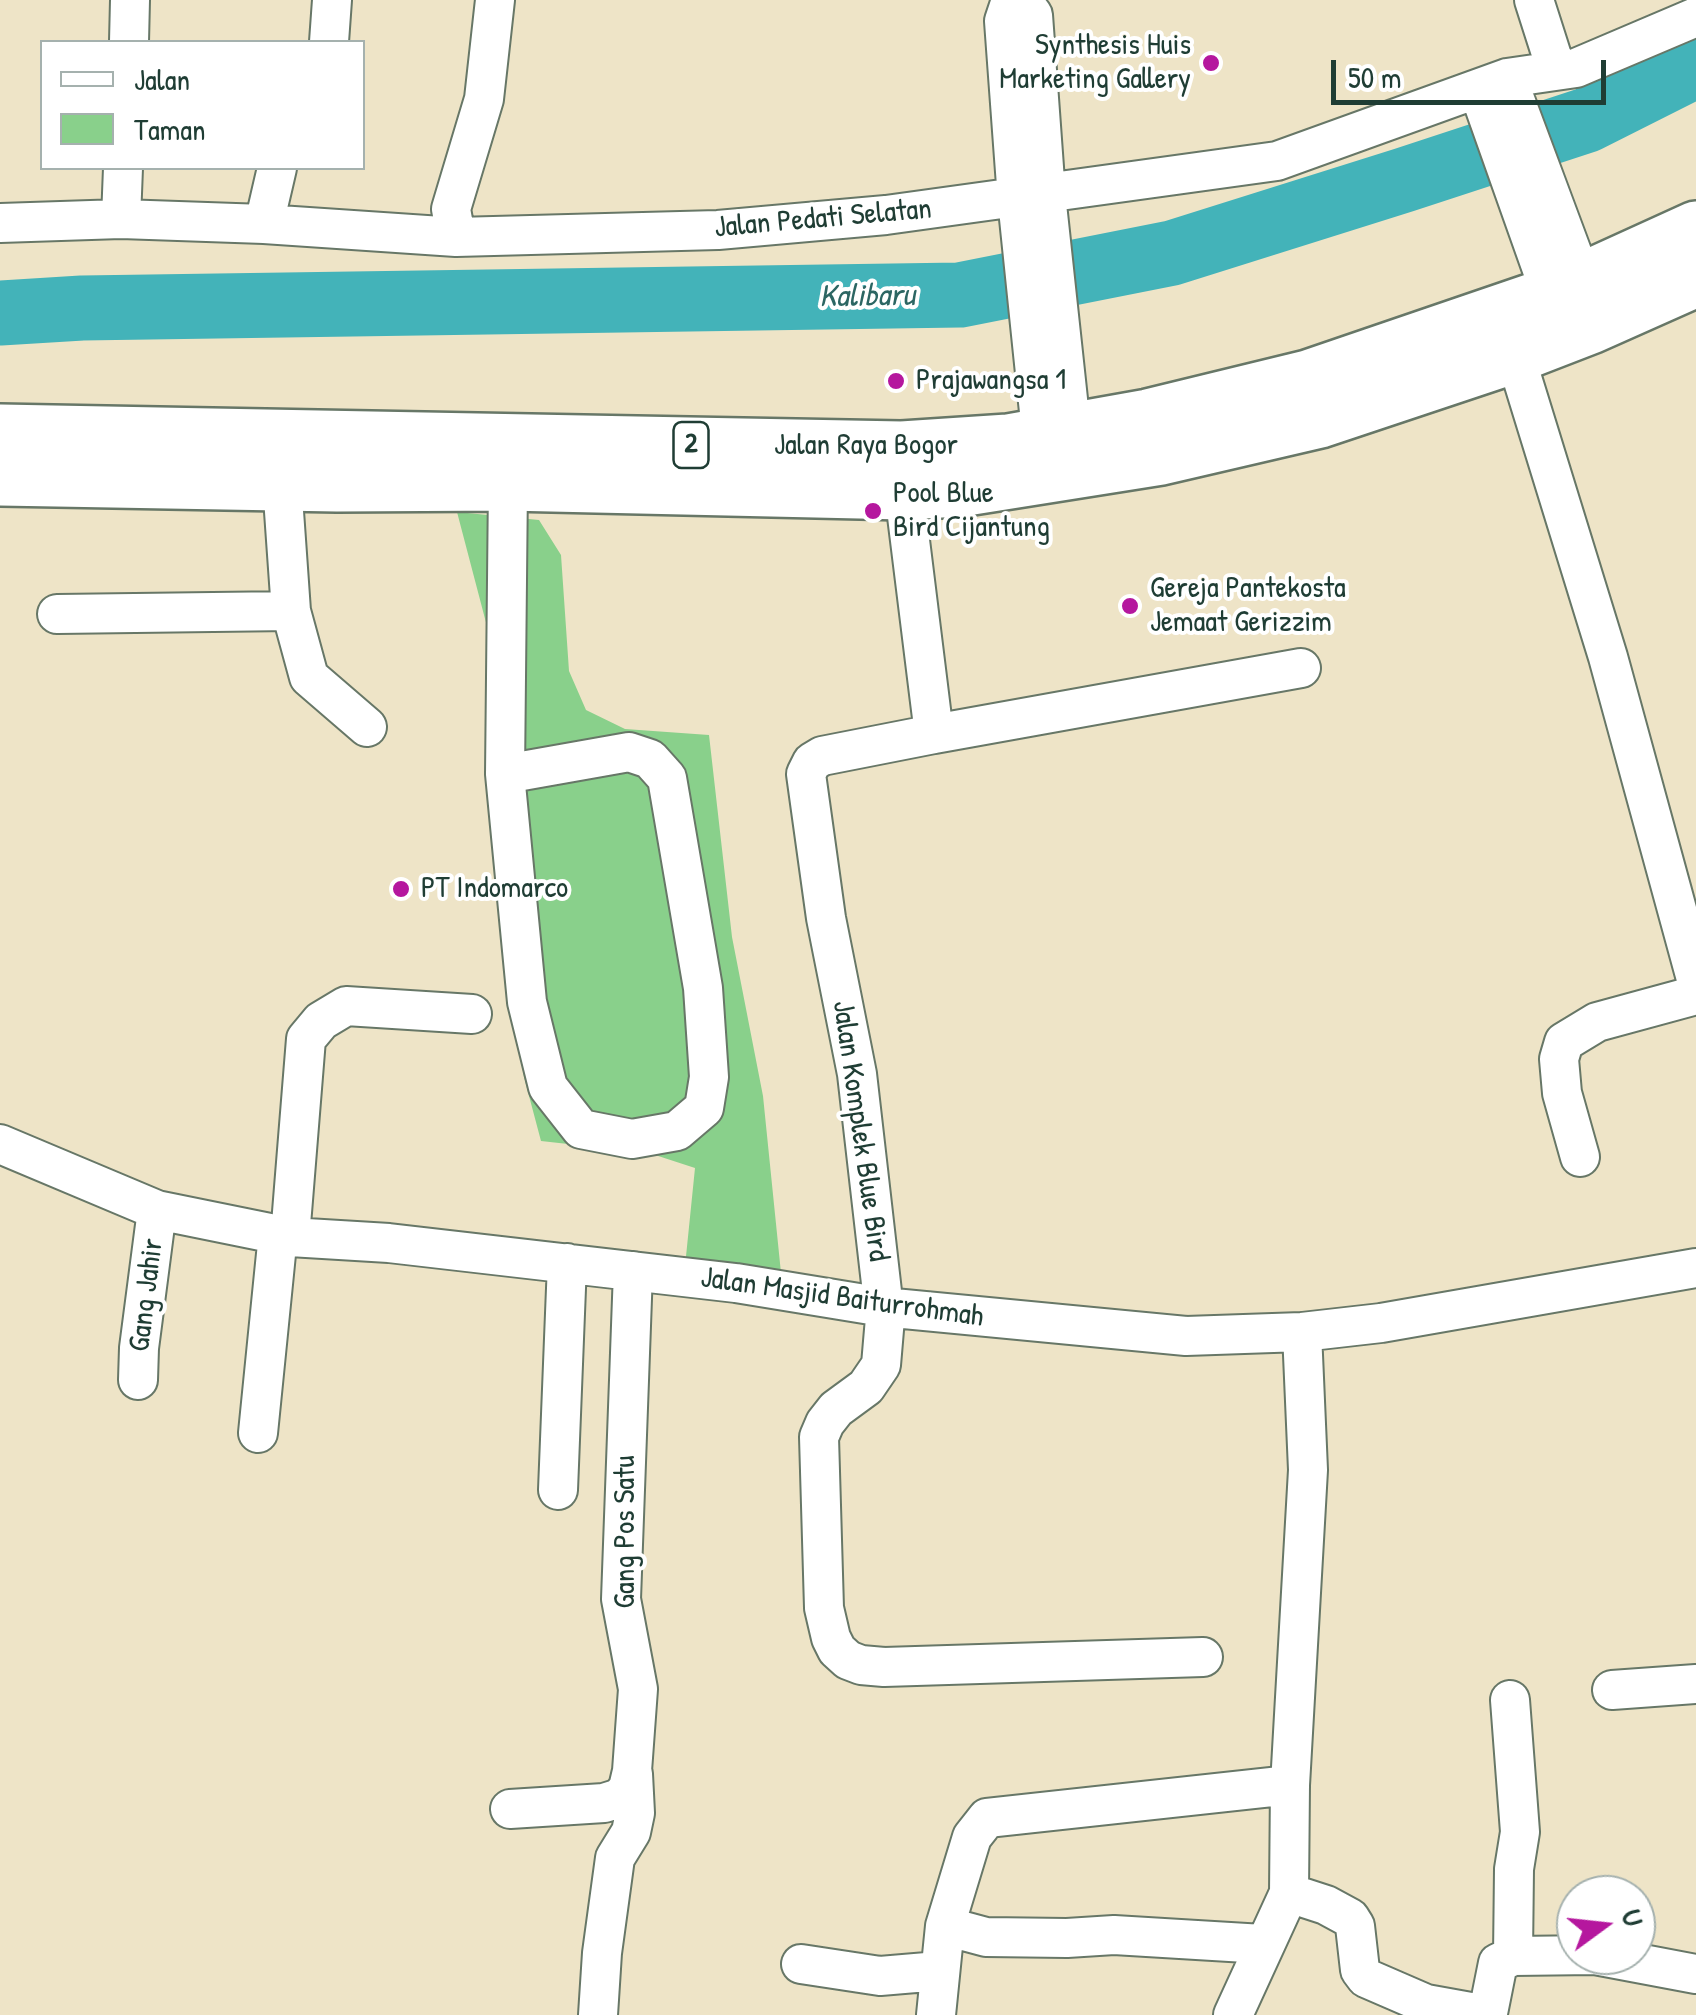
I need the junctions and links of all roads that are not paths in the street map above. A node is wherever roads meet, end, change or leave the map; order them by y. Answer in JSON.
{"nodes":[{"id":1,"x":130,"y":0,"type":"edge"},
{"id":2,"x":332,"y":0,"type":"edge"},
{"id":3,"x":495,"y":0,"type":"edge"},
{"id":4,"x":1010,"y":0,"type":"edge"},
{"id":5,"x":1022,"y":0,"type":"edge"},
{"id":6,"x":1534,"y":0,"type":"edge"},
{"id":7,"x":1696,"y":17,"type":"edge"},
{"id":8,"x":129,"y":40,"type":"edge"},
{"id":9,"x":329,"y":40,"type":"edge"},
{"id":10,"x":1556,"y":69,"type":"junction"},
{"id":11,"x":1492,"y":84,"type":"junction"},
{"id":12,"x":123,"y":170,"type":"edge"},
{"id":13,"x":277,"y":170,"type":"edge"},
{"id":14,"x":1034,"y":216,"type":"junction"},
{"id":15,"x":121,"y":219,"type":"junction"},
{"id":16,"x":0,"y":223,"type":"edge"},
{"id":17,"x":264,"y":224,"type":"junction"},
{"id":18,"x":1696,"y":229,"type":"edge"},
{"id":19,"x":456,"y":237,"type":"junction"},
{"id":20,"x":1558,"y":263,"type":"junction"},
{"id":21,"x":1696,"y":278,"type":"edge"},
{"id":22,"x":1514,"y":355,"type":"junction"},
{"id":23,"x":1314,"y":399,"type":"junction"},
{"id":24,"x":0,"y":432,"type":"edge"},
{"id":25,"x":1059,"y":454,"type":"junction"},
{"id":26,"x":0,"y":478,"type":"edge"},
{"id":27,"x":508,"y":482,"type":"junction"},
{"id":28,"x":282,"y":483,"type":"junction"},
{"id":29,"x":904,"y":492,"type":"junction"},
{"id":30,"x":291,"y":611,"type":"junction"},
{"id":31,"x":57,"y":614,"type":"dead end"},
{"id":32,"x":1301,"y":668,"type":"dead end"},
{"id":33,"x":367,"y":726,"type":"dead end"},
{"id":34,"x":934,"y":734,"type":"junction"},
{"id":35,"x":505,"y":774,"type":"junction"},
{"id":36,"x":1696,"y":979,"type":"edge"},
{"id":37,"x":1696,"y":995,"type":"edge"},
{"id":38,"x":472,"y":1014,"type":"dead end"},
{"id":39,"x":0,"y":1144,"type":"edge"},
{"id":40,"x":1580,"y":1156,"type":"dead end"},
{"id":41,"x":157,"y":1210,"type":"junction"},
{"id":42,"x":284,"y":1236,"type":"junction"},
{"id":43,"x":567,"y":1262,"type":"junction"},
{"id":44,"x":1696,"y":1268,"type":"edge"},
{"id":45,"x":633,"y":1271,"type":"junction"},
{"id":46,"x":883,"y":1307,"type":"junction"},
{"id":47,"x":1302,"y":1332,"type":"junction"},
{"id":48,"x":138,"y":1380,"type":"dead end"},
{"id":49,"x":258,"y":1433,"type":"dead end"},
{"id":50,"x":558,"y":1490,"type":"dead end"},
{"id":51,"x":1203,"y":1657,"type":"dead end"},
{"id":52,"x":1696,"y":1684,"type":"edge"},
{"id":53,"x":1612,"y":1690,"type":"dead end"},
{"id":54,"x":1510,"y":1700,"type":"dead end"},
{"id":55,"x":632,"y":1771,"type":"junction"},
{"id":56,"x":1290,"y":1785,"type":"junction"},
{"id":57,"x":510,"y":1809,"type":"dead end"},
{"id":58,"x":1289,"y":1893,"type":"junction"},
{"id":59,"x":945,"y":1926,"type":"junction"},
{"id":60,"x":1263,"y":1944,"type":"junction"},
{"id":61,"x":1513,"y":1956,"type":"junction"},
{"id":62,"x":800,"y":1964,"type":"dead end"},
{"id":63,"x":939,"y":1971,"type":"junction"},
{"id":64,"x":1696,"y":1974,"type":"edge"},
{"id":65,"x":1488,"y":2014,"type":"edge"},
{"id":66,"x":598,"y":2015,"type":"edge"},
{"id":67,"x":936,"y":2015,"type":"edge"},
{"id":68,"x":1233,"y":2015,"type":"edge"}],
"edges":[{"from":1,"to":8,"type":"street"},
{"from":2,"to":9,"type":"street"},
{"from":3,"to":19,"type":"street"},
{"from":4,"to":14,"type":"street"},
{"from":5,"to":14,"type":"street"},
{"from":6,"to":10,"type":"street"},
{"from":7,"to":10,"type":"street","name":"Jalan Pedati Selatan"},
{"from":10,"to":11,"type":"street","name":"Jalan Pedati Selatan"},
{"from":11,"to":14,"type":"street","name":"Jalan Pedati Selatan"},
{"from":11,"to":20,"type":"street"},
{"from":12,"to":15,"type":"street"},
{"from":13,"to":17,"type":"street"},
{"from":14,"to":19,"type":"street","name":"Jalan Pedati Selatan"},
{"from":14,"to":25,"type":"street"},
{"from":15,"to":16,"type":"street","name":"Jalan Pedati Selatan"},
{"from":15,"to":17,"type":"street","name":"Jalan Pedati Selatan"},
{"from":17,"to":19,"type":"street","name":"Jalan Pedati Selatan"},
{"from":18,"to":20,"type":"highway","name":"Jalan Raya Bogor","number":"2"},
{"from":20,"to":23,"type":"highway","name":"Jalan Raya Bogor","number":"2"},
{"from":21,"to":22,"type":"highway","name":"Jalan Raya Bogor","number":"2"},
{"from":22,"to":23,"type":"highway","name":"Jalan Raya Bogor","number":"2"},
{"from":22,"to":36,"type":"street"},
{"from":23,"to":25,"type":"highway","name":"Jalan Raya Bogor","number":"2"},
{"from":24,"to":25,"type":"highway","name":"Jalan Raya Bogor","number":"2"},
{"from":25,"to":29,"type":"highway","name":"Jalan Raya Bogor","number":"2"},
{"from":26,"to":28,"type":"highway","name":"Jalan Raya Bogor","number":"2"},
{"from":27,"to":28,"type":"highway","name":"Jalan Raya Bogor","number":"2"},
{"from":27,"to":29,"type":"highway","name":"Jalan Raya Bogor","number":"2"},
{"from":27,"to":35,"type":"street"},
{"from":28,"to":30,"type":"street"},
{"from":29,"to":34,"type":"street"},
{"from":30,"to":31,"type":"street"},
{"from":30,"to":33,"type":"street"},
{"from":32,"to":34,"type":"street","name":"Jalan Komplek Blue Bird"},
{"from":34,"to":46,"type":"street","name":"Jalan Komplek Blue Bird"},
{"from":35,"to":35,"type":"street"},
{"from":37,"to":40,"type":"street"},
{"from":38,"to":42,"type":"street"},
{"from":39,"to":41,"type":"street","name":"Jalan Masjid Baiturrohmah"},
{"from":41,"to":42,"type":"street","name":"Jalan Masjid Baiturrohmah"},
{"from":41,"to":48,"type":"street","name":"Gang Jahir"},
{"from":42,"to":43,"type":"street","name":"Jalan Masjid Baiturrohmah"},
{"from":42,"to":49,"type":"street"},
{"from":43,"to":45,"type":"street","name":"Jalan Masjid Baiturrohmah"},
{"from":43,"to":50,"type":"street"},
{"from":44,"to":47,"type":"street","name":"Jalan Masjid Baiturrohmah"},
{"from":45,"to":46,"type":"street","name":"Jalan Masjid Baiturrohmah"},
{"from":45,"to":55,"type":"street","name":"Gang Pos Satu"},
{"from":46,"to":47,"type":"street","name":"Jalan Masjid Baiturrohmah"},
{"from":46,"to":51,"type":"street","name":"Jalan Komplek Blue Bird"},
{"from":47,"to":56,"type":"street"},
{"from":52,"to":53,"type":"street"},
{"from":54,"to":61,"type":"street"},
{"from":55,"to":57,"type":"street"},
{"from":55,"to":66,"type":"street","name":"Gang Pos Satu"},
{"from":56,"to":58,"type":"street"},
{"from":56,"to":59,"type":"street"},
{"from":58,"to":60,"type":"street"},
{"from":58,"to":65,"type":"street"},
{"from":59,"to":60,"type":"street"},
{"from":59,"to":63,"type":"street"},
{"from":60,"to":68,"type":"street"},
{"from":61,"to":64,"type":"street"},
{"from":61,"to":65,"type":"street"},
{"from":62,"to":63,"type":"street"},
{"from":63,"to":67,"type":"street"}]}
